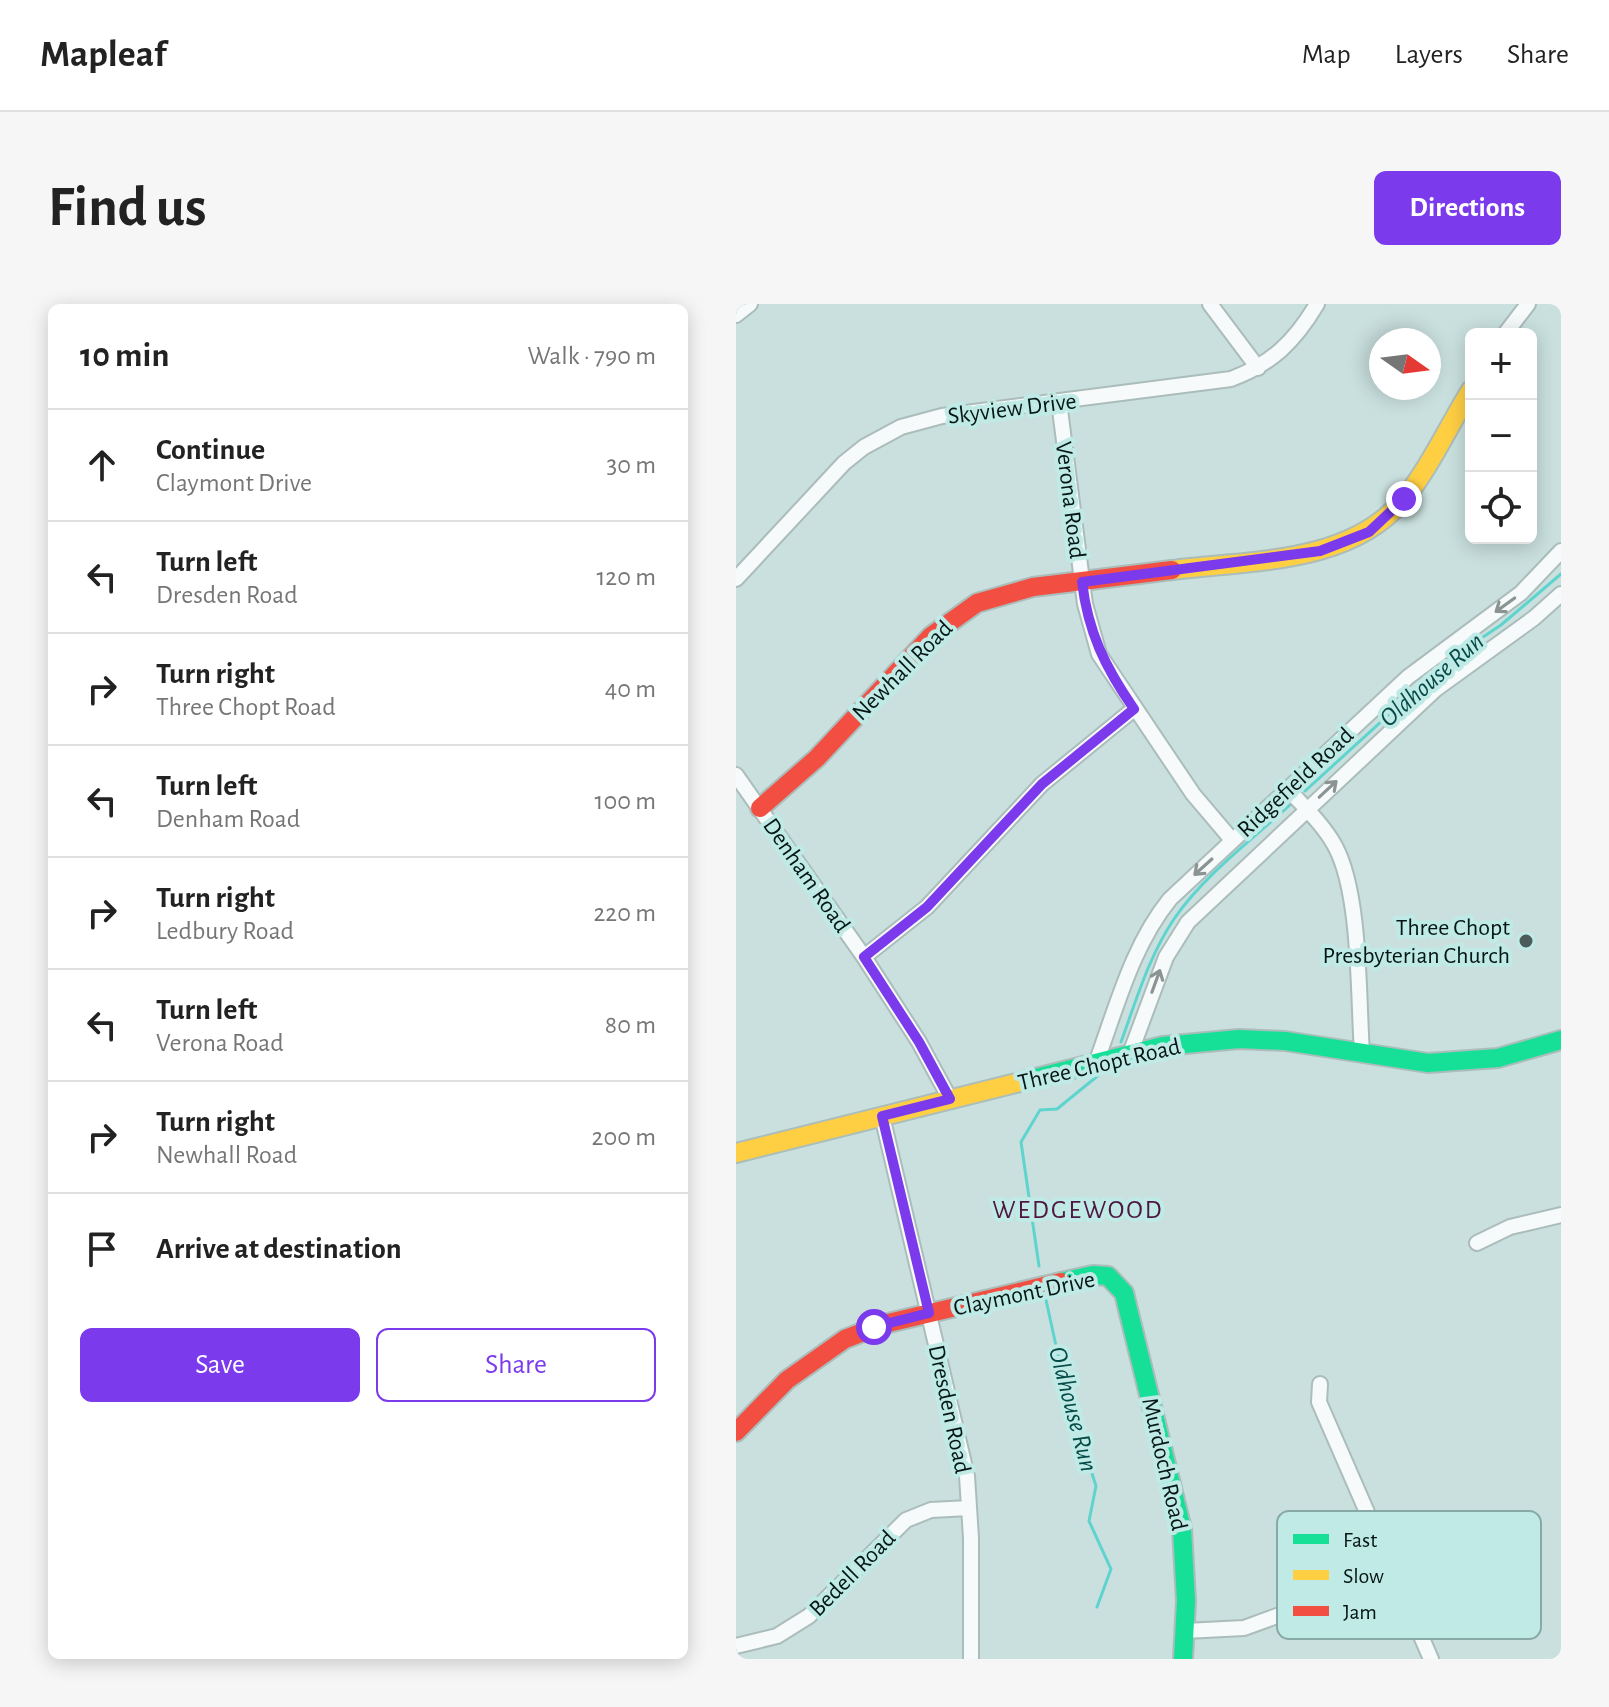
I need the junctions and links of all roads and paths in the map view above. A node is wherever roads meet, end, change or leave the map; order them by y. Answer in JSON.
{"nodes":[{"id":1,"x":750,"y":304,"type":"edge"},
{"id":2,"x":1210,"y":304,"type":"edge"},
{"id":3,"x":1317,"y":304,"type":"edge"},
{"id":4,"x":1528,"y":304,"type":"edge"},
{"id":5,"x":736,"y":315,"type":"edge"},
{"id":6,"x":1510,"y":328,"type":"edge"},
{"id":7,"x":1258,"y":368,"type":"junction"},
{"id":8,"x":1465,"y":400,"type":"edge"},
{"id":9,"x":1059,"y":402,"type":"junction"},
{"id":10,"x":1561,"y":551,"type":"edge"},
{"id":11,"x":736,"y":579,"type":"edge"},
{"id":12,"x":1082,"y":582,"type":"junction"},
{"id":13,"x":1561,"y":594,"type":"edge"},
{"id":14,"x":1134,"y":709,"type":"junction"},
{"id":15,"x":736,"y":775,"type":"edge"},
{"id":16,"x":1288,"y":789,"type":"junction"},
{"id":17,"x":760,"y":808,"type":"junction"},
{"id":18,"x":1306,"y":809,"type":"junction"},
{"id":19,"x":1232,"y":840,"type":"junction"},
{"id":20,"x":864,"y":957,"type":"junction"},
{"id":21,"x":1561,"y":1040,"type":"edge"},
{"id":22,"x":1362,"y":1053,"type":"junction"},
{"id":23,"x":1130,"y":1054,"type":"junction"},
{"id":24,"x":1096,"y":1063,"type":"junction"},
{"id":25,"x":950,"y":1099,"type":"junction"},
{"id":26,"x":882,"y":1116,"type":"junction"},
{"id":27,"x":736,"y":1153,"type":"edge"},
{"id":28,"x":1561,"y":1215,"type":"edge"},
{"id":29,"x":1477,"y":1243,"type":"dead end"},
{"id":30,"x":1111,"y":1278,"type":"joint"},
{"id":31,"x":929,"y":1313,"type":"junction"},
{"id":32,"x":1320,"y":1384,"type":"dead end"},
{"id":33,"x":736,"y":1432,"type":"edge"},
{"id":34,"x":969,"y":1508,"type":"junction"},
{"id":35,"x":1367,"y":1511,"type":"edge"},
{"id":36,"x":1277,"y":1616,"type":"edge"},
{"id":37,"x":1185,"y":1631,"type":"junction"},
{"id":38,"x":1422,"y":1639,"type":"edge"},
{"id":39,"x":736,"y":1646,"type":"edge"},
{"id":40,"x":971,"y":1659,"type":"edge"},
{"id":41,"x":1183,"y":1659,"type":"edge"},
{"id":42,"x":1431,"y":1659,"type":"edge"}],
"edges":[{"from":1,"to":5,"type":"street"},
{"from":2,"to":7,"type":"street"},
{"from":3,"to":7,"type":"street","name":"Skyview Drive"},
{"from":4,"to":6,"type":"street"},
{"from":7,"to":9,"type":"street","name":"Skyview Drive"},
{"from":8,"to":12,"type":"street","name":"Newhall Road"},
{"from":9,"to":11,"type":"street","name":"Skyview Drive"},
{"from":9,"to":12,"type":"street","name":"Verona Road"},
{"from":10,"to":16,"type":"street","name":"Ridgefield Road","one_way":true},
{"from":12,"to":14,"type":"street","name":"Verona Road"},
{"from":12,"to":17,"type":"street","name":"Newhall Road"},
{"from":18,"to":13,"type":"street","name":"Ridgefield Road","one_way":true},
{"from":14,"to":19,"type":"street","name":"Verona Road"},
{"from":14,"to":20,"type":"street"},
{"from":15,"to":17,"type":"street","name":"Denham Road"},
{"from":16,"to":18,"type":"street"},
{"from":16,"to":19,"type":"street","name":"Ridgefield Road"},
{"from":17,"to":20,"type":"street","name":"Denham Road"},
{"from":18,"to":22,"type":"street"},
{"from":23,"to":18,"type":"street","name":"Ridgefield Road","one_way":true},
{"from":19,"to":24,"type":"street","name":"Ridgefield Road","one_way":true},
{"from":20,"to":25,"type":"street","name":"Denham Road"},
{"from":21,"to":22,"type":"street","name":"Three Chopt Road"},
{"from":22,"to":23,"type":"street","name":"Three Chopt Road"},
{"from":23,"to":24,"type":"street","name":"Three Chopt Road"},
{"from":24,"to":25,"type":"street","name":"Three Chopt Road"},
{"from":25,"to":26,"type":"street","name":"Three Chopt Road"},
{"from":26,"to":27,"type":"street","name":"Three Chopt Road"},
{"from":26,"to":31,"type":"street","name":"Dresden Road"},
{"from":28,"to":29,"type":"street"},
{"from":30,"to":31,"type":"street","name":"Claymont Drive"},
{"from":30,"to":37,"type":"street","name":"Murdoch Road"},
{"from":31,"to":33,"type":"street","name":"Claymont Drive"},
{"from":31,"to":34,"type":"street","name":"Dresden Road"},
{"from":32,"to":35,"type":"street"},
{"from":34,"to":39,"type":"street","name":"Bedell Road"},
{"from":34,"to":40,"type":"street","name":"Dresden Road"},
{"from":36,"to":37,"type":"street"},
{"from":37,"to":41,"type":"street","name":"Murdoch Road"},
{"from":38,"to":42,"type":"street"}]}
